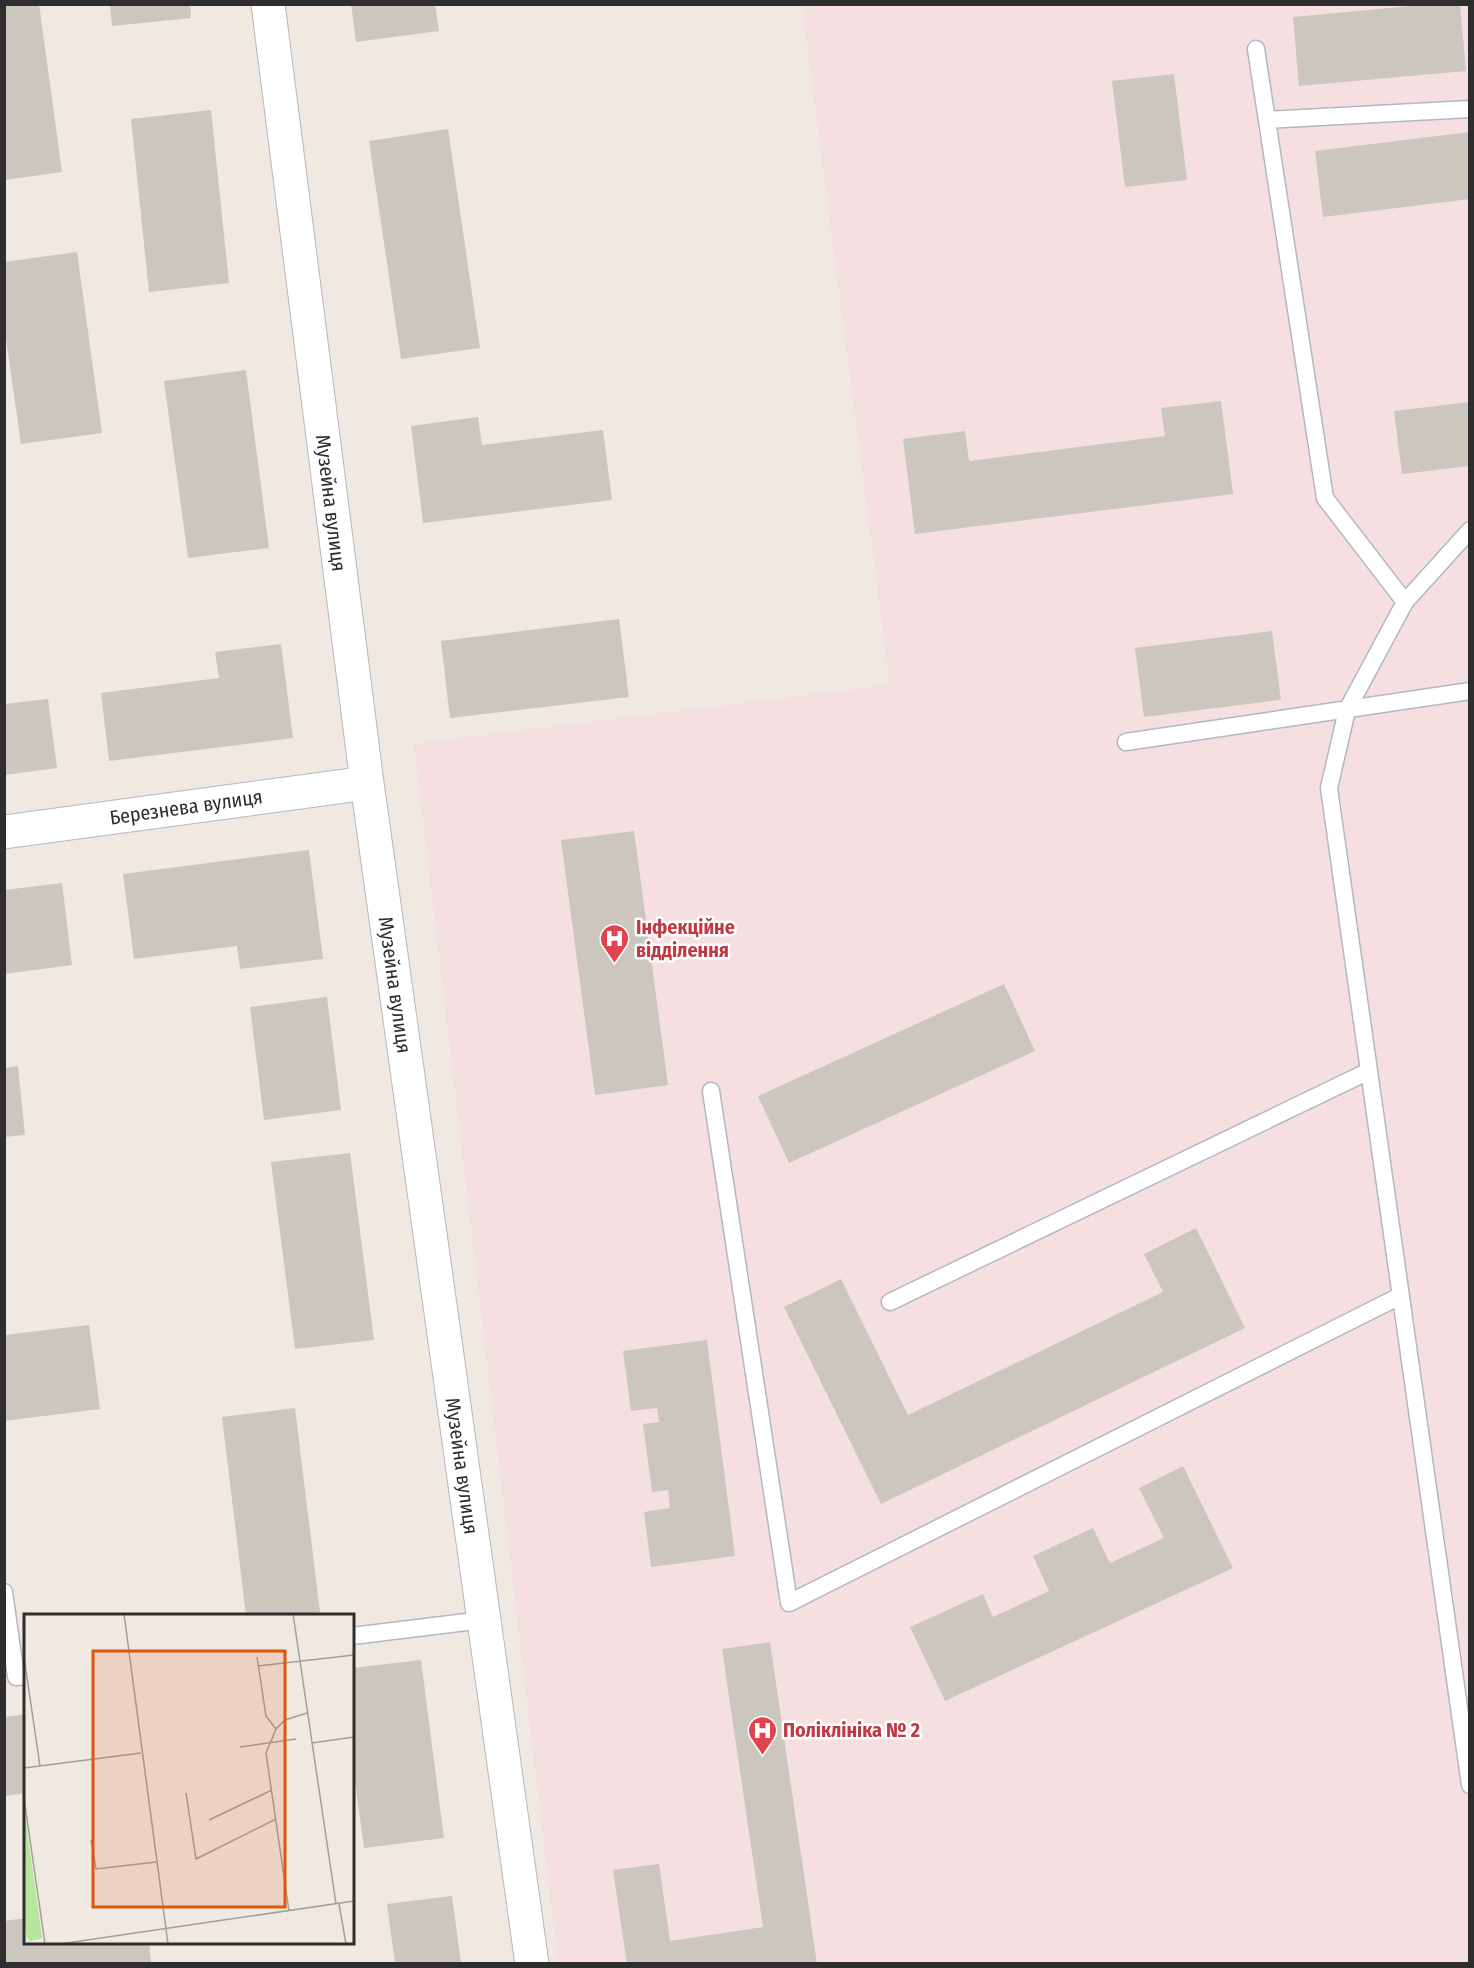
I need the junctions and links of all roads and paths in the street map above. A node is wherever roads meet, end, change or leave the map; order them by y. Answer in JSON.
{"nodes":[{"id":1,"x":268,"y":4,"type":"edge"},
{"id":2,"x":1256,"y":49,"type":"dead end"},
{"id":3,"x":1470,"y":108,"type":"edge"},
{"id":4,"x":1267,"y":120,"type":"junction"},
{"id":5,"x":1470,"y":530,"type":"edge"},
{"id":6,"x":1405,"y":602,"type":"junction"},
{"id":7,"x":1470,"y":691,"type":"edge"},
{"id":8,"x":1347,"y":710,"type":"junction"},
{"id":9,"x":1126,"y":742,"type":"dead end"},
{"id":10,"x":367,"y":783,"type":"junction"},
{"id":11,"x":4,"y":832,"type":"edge"},
{"id":12,"x":1369,"y":1071,"type":"junction"},
{"id":13,"x":711,"y":1091,"type":"dead end"},
{"id":14,"x":1400,"y":1296,"type":"junction"},
{"id":15,"x":890,"y":1302,"type":"dead end"},
{"id":16,"x":4,"y":1592,"type":"edge"},
{"id":17,"x":483,"y":1620,"type":"junction"},
{"id":18,"x":354,"y":1636,"type":"edge"},
{"id":19,"x":24,"y":1676,"type":"edge"},
{"id":20,"x":1470,"y":1785,"type":"edge"},
{"id":21,"x":532,"y":1964,"type":"edge"}],
"edges":[{"from":1,"to":10,"type":"street","name":"Музейна вулиця"},
{"from":2,"to":4,"type":"lane"},
{"from":3,"to":4,"type":"lane"},
{"from":4,"to":6,"type":"lane"},
{"from":5,"to":6,"type":"lane"},
{"from":6,"to":8,"type":"lane"},
{"from":7,"to":8,"type":"lane"},
{"from":8,"to":9,"type":"lane"},
{"from":8,"to":12,"type":"lane"},
{"from":10,"to":11,"type":"street","name":"Березнева вулиця"},
{"from":10,"to":17,"type":"street","name":"Музейна вулиця"},
{"from":12,"to":14,"type":"lane"},
{"from":12,"to":15,"type":"lane"},
{"from":13,"to":14,"type":"lane"},
{"from":14,"to":20,"type":"lane"},
{"from":16,"to":19,"type":"lane"},
{"from":17,"to":18,"type":"lane"},
{"from":17,"to":21,"type":"street","name":"Музейна вулиця"}]}
